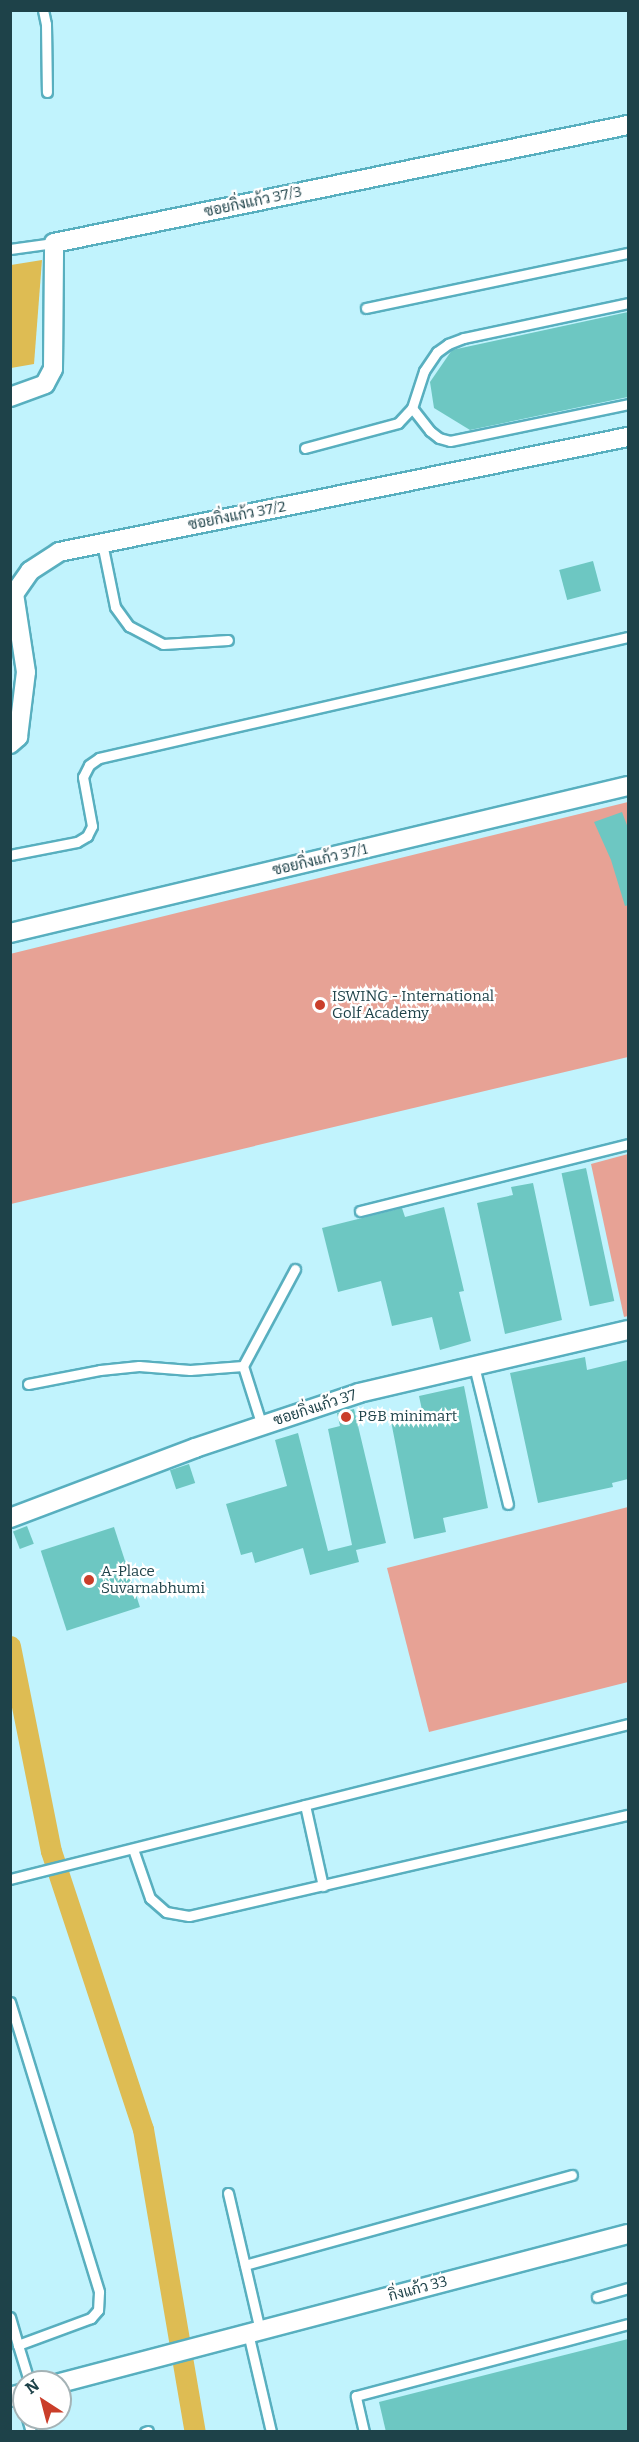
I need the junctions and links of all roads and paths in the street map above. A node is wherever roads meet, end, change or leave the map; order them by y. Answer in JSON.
{"nodes":[{"id":1,"x":43,"y":10,"type":"edge"},
{"id":2,"x":47,"y":92,"type":"dead end"},
{"id":3,"x":628,"y":125,"type":"edge"},
{"id":4,"x":54,"y":243,"type":"junction"},
{"id":5,"x":10,"y":249,"type":"edge"},
{"id":6,"x":628,"y":253,"type":"edge"},
{"id":7,"x":628,"y":303,"type":"edge"},
{"id":8,"x":366,"y":308,"type":"dead end"},
{"id":9,"x":10,"y":397,"type":"edge"},
{"id":10,"x":628,"y":404,"type":"edge"},
{"id":11,"x":412,"y":408,"type":"junction"},
{"id":12,"x":628,"y":437,"type":"edge"},
{"id":13,"x":305,"y":448,"type":"dead end"},
{"id":14,"x":102,"y":543,"type":"junction"},
{"id":15,"x":628,"y":637,"type":"edge"},
{"id":16,"x":228,"y":640,"type":"dead end"},
{"id":17,"x":10,"y":744,"type":"edge"},
{"id":18,"x":628,"y":786,"type":"edge"},
{"id":19,"x":10,"y":855,"type":"edge"},
{"id":20,"x":10,"y":933,"type":"edge"},
{"id":21,"x":628,"y":1144,"type":"edge"},
{"id":22,"x":360,"y":1211,"type":"dead end"},
{"id":23,"x":295,"y":1269,"type":"dead end"},
{"id":24,"x":628,"y":1330,"type":"edge"},
{"id":25,"x":243,"y":1366,"type":"junction"},
{"id":26,"x":474,"y":1366,"type":"junction"},
{"id":27,"x":28,"y":1384,"type":"dead end"},
{"id":28,"x":262,"y":1426,"type":"junction"},
{"id":29,"x":508,"y":1504,"type":"dead end"},
{"id":30,"x":10,"y":1518,"type":"edge"},
{"id":31,"x":628,"y":1724,"type":"edge"},
{"id":32,"x":305,"y":1805,"type":"junction"},
{"id":33,"x":628,"y":1815,"type":"edge"},
{"id":34,"x":133,"y":1848,"type":"junction"},
{"id":35,"x":10,"y":1879,"type":"edge"},
{"id":36,"x":322,"y":1886,"type":"junction"},
{"id":37,"x":10,"y":2002,"type":"edge"},
{"id":38,"x":572,"y":2175,"type":"dead end"},
{"id":39,"x":228,"y":2193,"type":"dead end"},
{"id":40,"x":628,"y":2234,"type":"edge"},
{"id":41,"x":245,"y":2265,"type":"junction"},
{"id":42,"x":628,"y":2288,"type":"edge"},
{"id":43,"x":597,"y":2296,"type":"dead end"},
{"id":44,"x":10,"y":2317,"type":"edge"},
{"id":45,"x":628,"y":2324,"type":"edge"},
{"id":46,"x":254,"y":2332,"type":"junction"},
{"id":47,"x":18,"y":2345,"type":"junction"},
{"id":48,"x":20,"y":2370,"type":"edge"},
{"id":49,"x":72,"y":2381,"type":"edge"},
{"id":50,"x":271,"y":2432,"type":"edge"},
{"id":51,"x":364,"y":2432,"type":"edge"}],
"edges":[{"from":1,"to":2,"type":"lane"},
{"from":3,"to":4,"type":"street","name":"ซอยกิ่งแก้ว 37/3"},
{"from":4,"to":5,"type":"lane"},
{"from":4,"to":9,"type":"street"},
{"from":6,"to":8,"type":"lane"},
{"from":7,"to":11,"type":"lane"},
{"from":10,"to":11,"type":"lane"},
{"from":11,"to":13,"type":"lane"},
{"from":12,"to":14,"type":"street","name":"ซอยกิ่งแก้ว 37/2"},
{"from":14,"to":16,"type":"lane"},
{"from":14,"to":17,"type":"street","name":"ซอยกิ่งแก้ว 37/2"},
{"from":15,"to":19,"type":"lane"},
{"from":18,"to":20,"type":"street","name":"ซอยกิ่งแก้ว 37/1"},
{"from":21,"to":22,"type":"lane"},
{"from":23,"to":25,"type":"lane"},
{"from":24,"to":26,"type":"street","name":"ซอยกิ่งแก้ว 37"},
{"from":25,"to":27,"type":"lane"},
{"from":25,"to":28,"type":"lane"},
{"from":26,"to":28,"type":"street","name":"ซอยกิ่งแก้ว 37"},
{"from":26,"to":29,"type":"lane"},
{"from":28,"to":30,"type":"street","name":"ซอยกิ่งแก้ว 37"},
{"from":31,"to":32,"type":"lane"},
{"from":32,"to":34,"type":"lane"},
{"from":32,"to":36,"type":"lane"},
{"from":33,"to":36,"type":"lane"},
{"from":34,"to":35,"type":"lane"},
{"from":34,"to":36,"type":"lane"},
{"from":37,"to":47,"type":"lane"},
{"from":38,"to":41,"type":"lane"},
{"from":39,"to":41,"type":"lane"},
{"from":40,"to":46,"type":"street","name":"กิ่งแก้ว 33"},
{"from":41,"to":46,"type":"lane"},
{"from":42,"to":43,"type":"lane"},
{"from":44,"to":47,"type":"lane"},
{"from":45,"to":51,"type":"lane"},
{"from":46,"to":49,"type":"street","name":"กิ่งแก้ว 33"},
{"from":46,"to":50,"type":"lane"},
{"from":47,"to":48,"type":"lane"}]}
